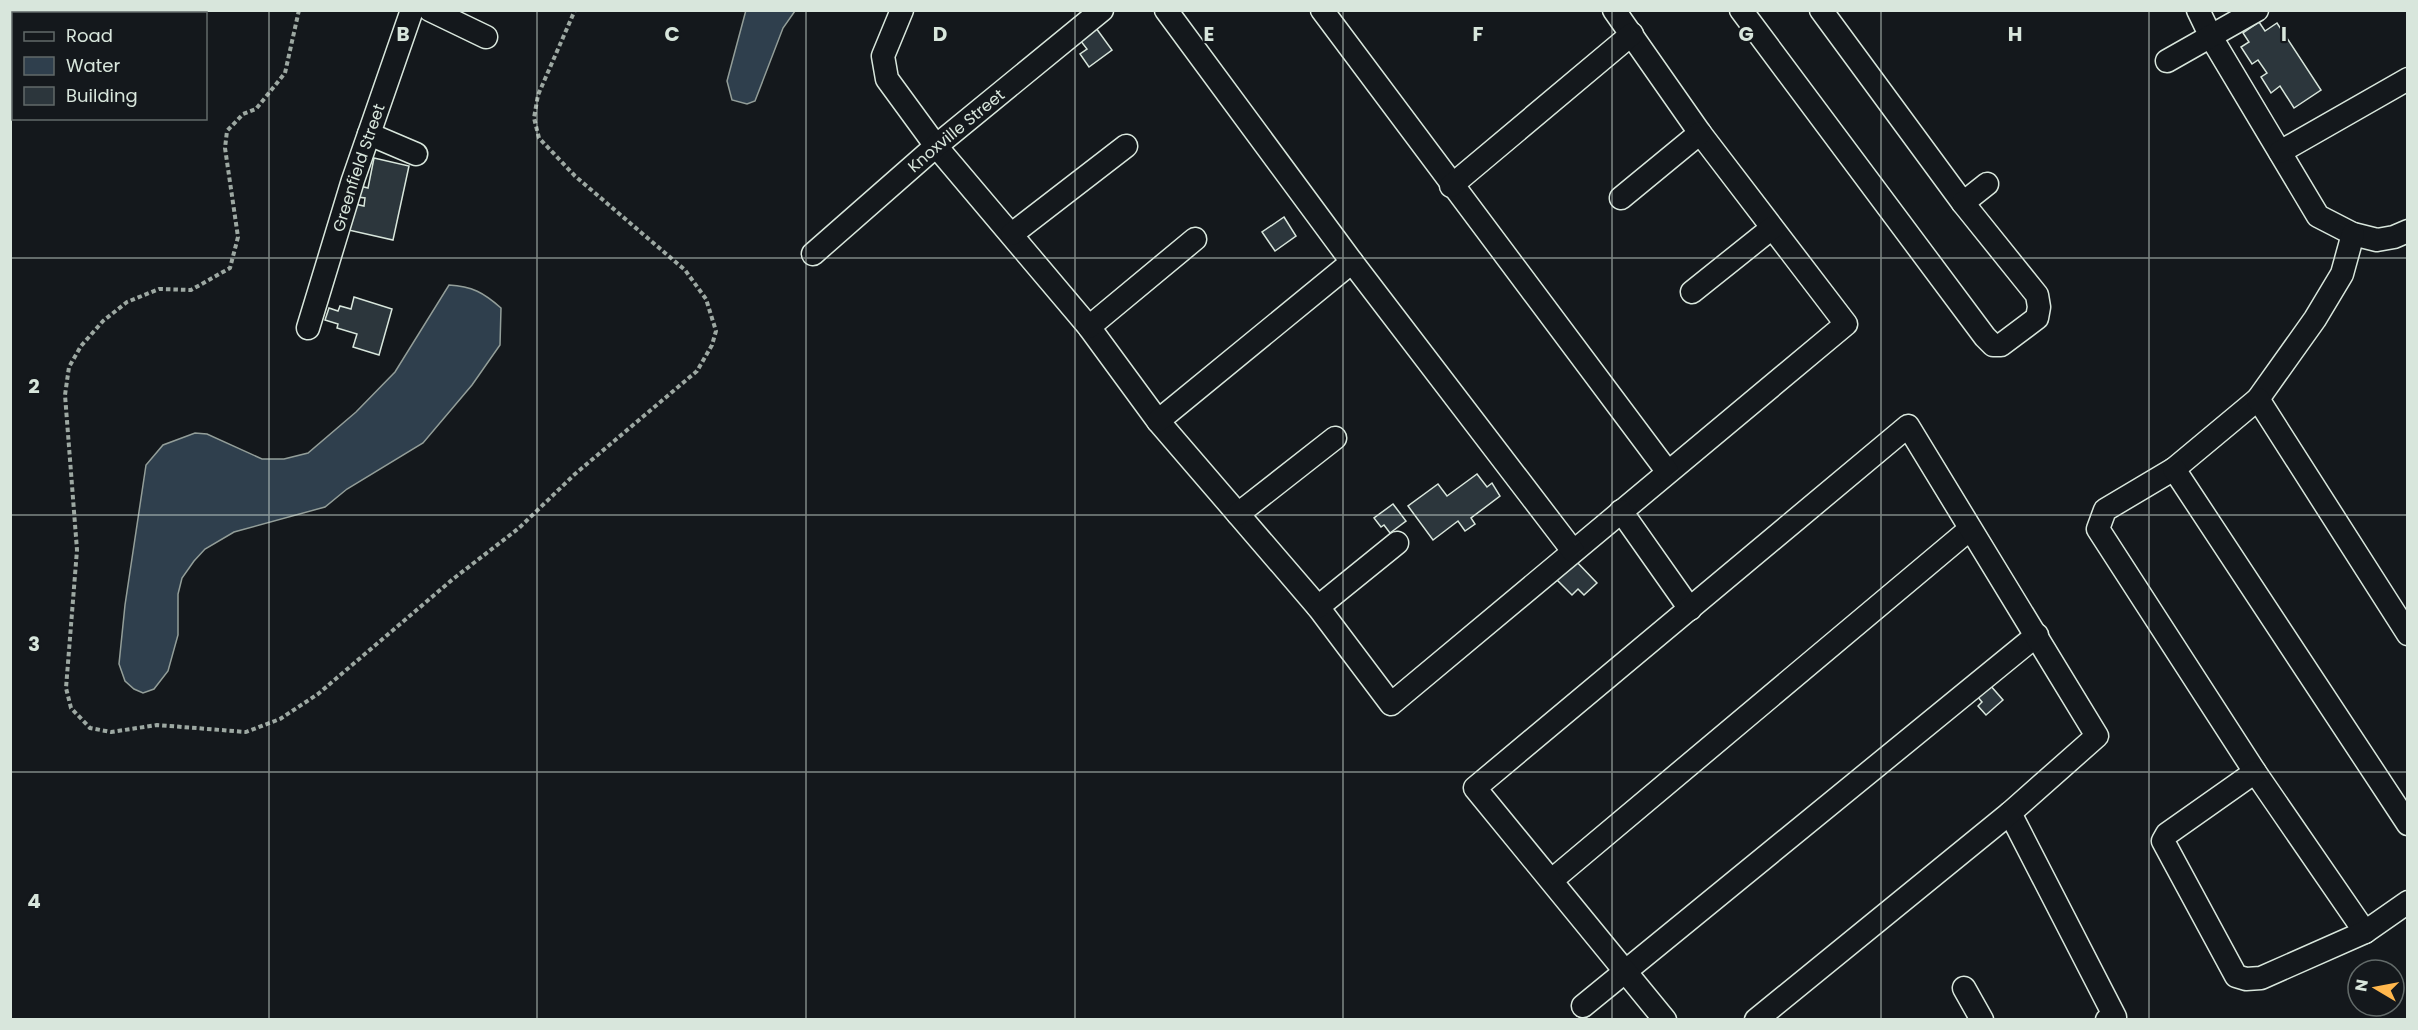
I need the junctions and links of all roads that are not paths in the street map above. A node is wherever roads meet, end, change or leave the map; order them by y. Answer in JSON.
{"nodes":[{"id":1,"x":412,"y":10,"type":"edge"},
{"id":2,"x":430,"y":10,"type":"edge"},
{"id":3,"x":902,"y":10,"type":"edge"},
{"id":4,"x":1102,"y":10,"type":"edge"},
{"id":5,"x":1166,"y":10,"type":"edge"},
{"id":6,"x":1322,"y":10,"type":"edge"},
{"id":7,"x":1614,"y":10,"type":"edge"},
{"id":8,"x":1741,"y":10,"type":"edge"},
{"id":9,"x":1821,"y":10,"type":"edge"},
{"id":10,"x":2198,"y":10,"type":"edge"},
{"id":11,"x":2257,"y":10,"type":"edge"},
{"id":12,"x":1632,"y":34,"type":"junction"},
{"id":13,"x":486,"y":37,"type":"dead end"},
{"id":14,"x":2211,"y":37,"type":"junction"},
{"id":15,"x":2167,"y":61,"type":"dead end"},
{"id":16,"x":2408,"y":79,"type":"edge"},
{"id":17,"x":1700,"y":133,"type":"junction"},
{"id":18,"x":369,"y":134,"type":"junction"},
{"id":19,"x":936,"y":146,"type":"junction"},
{"id":20,"x":1126,"y":146,"type":"dead end"},
{"id":21,"x":2280,"y":152,"type":"junction"},
{"id":22,"x":416,"y":154,"type":"dead end"},
{"id":23,"x":1987,"y":184,"type":"dead end"},
{"id":24,"x":1451,"y":186,"type":"junction"},
{"id":25,"x":1621,"y":198,"type":"dead end"},
{"id":26,"x":1963,"y":203,"type":"junction"},
{"id":27,"x":1772,"y":228,"type":"junction"},
{"id":28,"x":2408,"y":231,"type":"edge"},
{"id":29,"x":1012,"y":234,"type":"junction"},
{"id":30,"x":2353,"y":234,"type":"junction"},
{"id":31,"x":1195,"y":239,"type":"dead end"},
{"id":32,"x":813,"y":254,"type":"dead end"},
{"id":33,"x":1352,"y":262,"type":"junction"},
{"id":34,"x":1692,"y":292,"type":"dead end"},
{"id":35,"x":308,"y":327,"type":"dead end"},
{"id":36,"x":1089,"y":327,"type":"junction"},
{"id":37,"x":2258,"y":399,"type":"junction"},
{"id":38,"x":1158,"y":421,"type":"junction"},
{"id":39,"x":1335,"y":438,"type":"dead end"},
{"id":40,"x":2174,"y":469,"type":"junction"},
{"id":41,"x":1667,"y":471,"type":"junction"},
{"id":42,"x":1621,"y":511,"type":"junction"},
{"id":43,"x":1238,"y":514,"type":"junction"},
{"id":44,"x":1970,"y":529,"type":"junction"},
{"id":45,"x":1397,"y":543,"type":"dead end"},
{"id":46,"x":1573,"y":550,"type":"junction"},
{"id":47,"x":1318,"y":607,"type":"junction"},
{"id":48,"x":1690,"y":609,"type":"junction"},
{"id":49,"x":2408,"y":634,"type":"edge"},
{"id":50,"x":2037,"y":635,"type":"junction"},
{"id":51,"x":2255,"y":772,"type":"junction"},
{"id":52,"x":2010,"y":813,"type":"junction"},
{"id":53,"x":2408,"y":824,"type":"edge"},
{"id":54,"x":1552,"y":880,"type":"junction"},
{"id":55,"x":2408,"y":902,"type":"edge"},
{"id":56,"x":2365,"y":932,"type":"junction"},
{"id":57,"x":1624,"y":972,"type":"junction"},
{"id":58,"x":1965,"y":988,"type":"dead end"},
{"id":59,"x":1583,"y":1005,"type":"dead end"},
{"id":60,"x":1665,"y":1020,"type":"edge"},
{"id":61,"x":1756,"y":1020,"type":"edge"},
{"id":62,"x":1982,"y":1020,"type":"edge"},
{"id":63,"x":2108,"y":1020,"type":"edge"}],
"edges":[{"from":1,"to":18,"type":"street","name":"Greenfield Street"},
{"from":2,"to":13,"type":"street"},
{"from":3,"to":19,"type":"street"},
{"from":4,"to":19,"type":"street","name":"Knoxville Street"},
{"from":5,"to":33,"type":"street"},
{"from":6,"to":24,"type":"street"},
{"from":7,"to":12,"type":"street"},
{"from":8,"to":26,"type":"street"},
{"from":9,"to":26,"type":"street"},
{"from":10,"to":14,"type":"street"},
{"from":11,"to":14,"type":"street"},
{"from":12,"to":17,"type":"street"},
{"from":12,"to":24,"type":"street"},
{"from":14,"to":15,"type":"street"},
{"from":14,"to":21,"type":"street"},
{"from":16,"to":21,"type":"street"},
{"from":17,"to":25,"type":"street"},
{"from":17,"to":27,"type":"street"},
{"from":18,"to":22,"type":"street"},
{"from":18,"to":35,"type":"street","name":"Greenfield Street"},
{"from":19,"to":29,"type":"street"},
{"from":19,"to":32,"type":"street","name":"Knoxville Street"},
{"from":20,"to":29,"type":"street"},
{"from":21,"to":30,"type":"street"},
{"from":23,"to":26,"type":"street"},
{"from":24,"to":41,"type":"street"},
{"from":27,"to":34,"type":"street"},
{"from":27,"to":41,"type":"street"},
{"from":28,"to":30,"type":"street"},
{"from":29,"to":36,"type":"street"},
{"from":30,"to":37,"type":"street"},
{"from":31,"to":36,"type":"street"},
{"from":33,"to":38,"type":"street"},
{"from":33,"to":46,"type":"street"},
{"from":36,"to":38,"type":"street"},
{"from":37,"to":40,"type":"street"},
{"from":37,"to":49,"type":"street"},
{"from":38,"to":43,"type":"street"},
{"from":39,"to":43,"type":"street"},
{"from":40,"to":51,"type":"street"},
{"from":40,"to":53,"type":"street"},
{"from":41,"to":42,"type":"street"},
{"from":42,"to":46,"type":"street"},
{"from":42,"to":48,"type":"street"},
{"from":43,"to":47,"type":"street"},
{"from":44,"to":48,"type":"street"},
{"from":44,"to":50,"type":"street"},
{"from":44,"to":54,"type":"street"},
{"from":45,"to":47,"type":"street"},
{"from":46,"to":47,"type":"street"},
{"from":48,"to":54,"type":"street"},
{"from":50,"to":52,"type":"street"},
{"from":50,"to":57,"type":"street"},
{"from":51,"to":56,"type":"street"},
{"from":51,"to":56,"type":"street"},
{"from":52,"to":61,"type":"street"},
{"from":52,"to":63,"type":"street"},
{"from":54,"to":57,"type":"street"},
{"from":55,"to":56,"type":"street"},
{"from":57,"to":59,"type":"street"},
{"from":57,"to":60,"type":"street"},
{"from":58,"to":62,"type":"street"}]}
